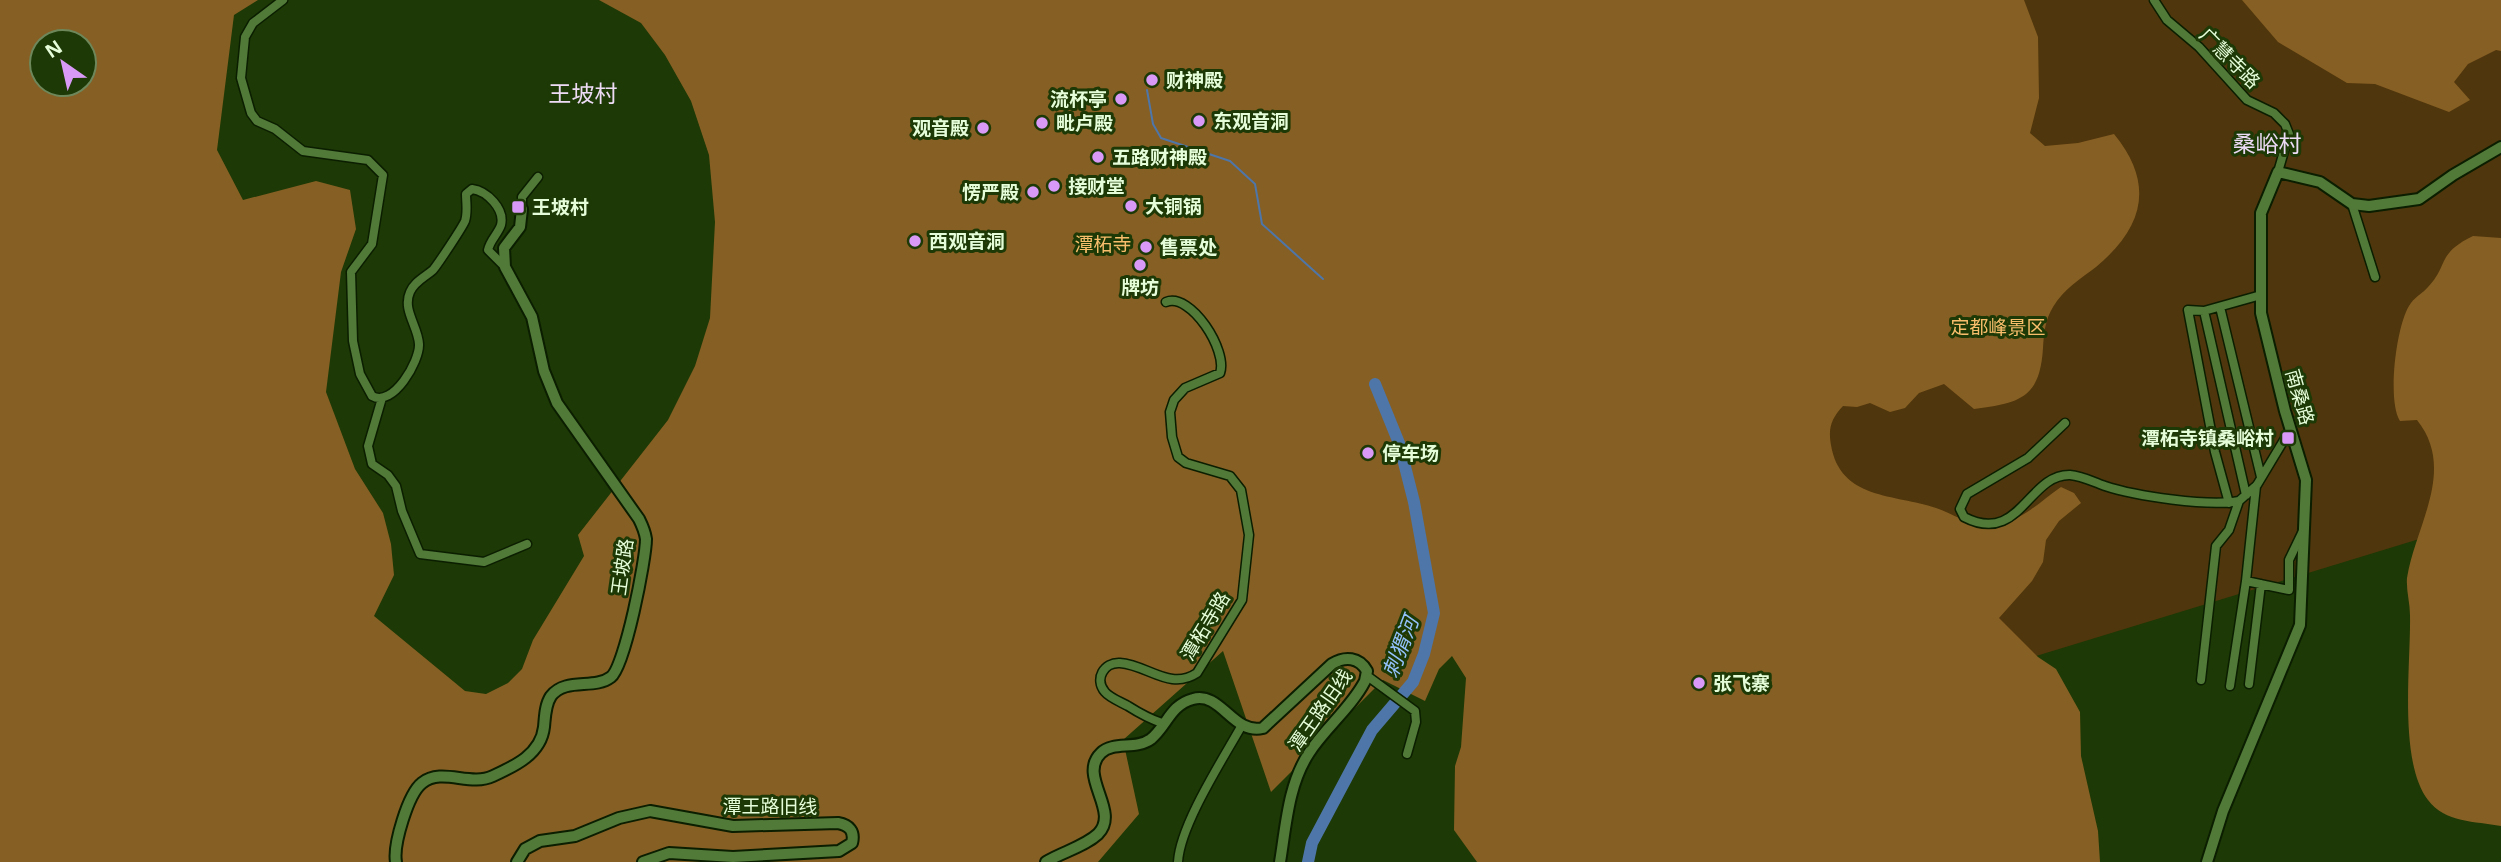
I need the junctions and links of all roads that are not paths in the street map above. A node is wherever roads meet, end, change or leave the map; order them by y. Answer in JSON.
{"nodes":[{"id":1,"x":283,"y":0,"type":"edge"},
{"id":2,"x":2154,"y":0,"type":"edge"},
{"id":3,"x":2501,"y":148,"type":"edge"},
{"id":4,"x":2278,"y":172,"type":"junction"},
{"id":5,"x":538,"y":177,"type":"dead end"},
{"id":6,"x":2352,"y":204,"type":"junction"},
{"id":7,"x":522,"y":209,"type":"joint"},
{"id":8,"x":505,"y":267,"type":"junction"},
{"id":9,"x":2375,"y":277,"type":"dead end"},
{"id":10,"x":2261,"y":295,"type":"junction"},
{"id":11,"x":1166,"y":302,"type":"dead end"},
{"id":12,"x":2220,"y":307,"type":"junction"},
{"id":13,"x":2204,"y":311,"type":"junction"},
{"id":14,"x":382,"y":398,"type":"junction"},
{"id":15,"x":2065,"y":423,"type":"dead end"},
{"id":16,"x":2290,"y":429,"type":"junction"},
{"id":17,"x":2259,"y":481,"type":"junction"},
{"id":18,"x":2246,"y":495,"type":"junction"},
{"id":19,"x":2239,"y":501,"type":"junction"},
{"id":20,"x":2229,"y":503,"type":"junction"},
{"id":21,"x":2304,"y":531,"type":"junction"},
{"id":22,"x":527,"y":544,"type":"dead end"},
{"id":23,"x":2246,"y":581,"type":"junction"},
{"id":24,"x":2261,"y":584,"type":"junction"},
{"id":25,"x":1370,"y":678,"type":"dead end"},
{"id":26,"x":2201,"y":680,"type":"dead end"},
{"id":27,"x":2249,"y":684,"type":"dead end"},
{"id":28,"x":2230,"y":686,"type":"dead end"},
{"id":29,"x":1162,"y":723,"type":"junction"},
{"id":30,"x":1242,"y":725,"type":"junction"},
{"id":31,"x":1407,"y":754,"type":"dead end"},
{"id":32,"x":396,"y":862,"type":"edge"},
{"id":33,"x":517,"y":862,"type":"edge"},
{"id":34,"x":643,"y":862,"type":"edge"},
{"id":35,"x":1046,"y":862,"type":"edge"},
{"id":36,"x":1178,"y":862,"type":"edge"},
{"id":37,"x":1280,"y":862,"type":"edge"},
{"id":38,"x":2207,"y":862,"type":"edge"}],
"edges":[{"from":1,"to":14,"type":"street"},
{"from":2,"to":4,"type":"street","name":"广慧寺路"},
{"from":3,"to":6,"type":"street"},
{"from":4,"to":6,"type":"street"},
{"from":4,"to":10,"type":"street","name":"南桑路"},
{"from":5,"to":7,"type":"street"},
{"from":6,"to":9,"type":"street"},
{"from":7,"to":8,"type":"street"},
{"from":8,"to":14,"type":"street"},
{"from":8,"to":32,"type":"street","name":"王坡路"},
{"from":10,"to":12,"type":"street"},
{"from":10,"to":16,"type":"street","name":"南桑路"},
{"from":11,"to":29,"type":"street","name":"潭柘寺路"},
{"from":12,"to":13,"type":"street"},
{"from":12,"to":17,"type":"street"},
{"from":13,"to":18,"type":"street"},
{"from":13,"to":20,"type":"street"},
{"from":14,"to":22,"type":"street"},
{"from":15,"to":20,"type":"street"},
{"from":16,"to":17,"type":"street"},
{"from":16,"to":21,"type":"street","name":"南桑路"},
{"from":17,"to":18,"type":"street"},
{"from":17,"to":23,"type":"street"},
{"from":18,"to":19,"type":"street"},
{"from":19,"to":20,"type":"street"},
{"from":19,"to":26,"type":"street"},
{"from":21,"to":24,"type":"street"},
{"from":21,"to":38,"type":"street","name":"南桑路"},
{"from":23,"to":24,"type":"street"},
{"from":23,"to":28,"type":"street"},
{"from":24,"to":27,"type":"street"},
{"from":25,"to":31,"type":"street"},
{"from":29,"to":30,"type":"street"},
{"from":29,"to":35,"type":"street"},
{"from":30,"to":36,"type":"street"},
{"from":30,"to":37,"type":"street","name":"潭王路旧线"},
{"from":33,"to":34,"type":"street","name":"潭王路旧线"}]}
